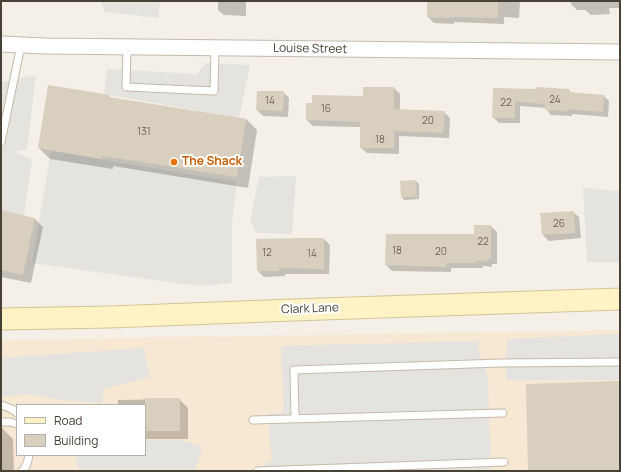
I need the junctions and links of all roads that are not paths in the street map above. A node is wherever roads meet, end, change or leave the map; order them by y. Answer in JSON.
{"nodes":[{"id":1,"x":1,"y":44,"type":"edge"},
{"id":2,"x":21,"y":45,"type":"junction"},
{"id":3,"x":127,"y":47,"type":"junction"},
{"id":4,"x":215,"y":48,"type":"junction"},
{"id":5,"x":620,"y":52,"type":"edge"},
{"id":6,"x":1,"y":142,"type":"edge"},
{"id":7,"x":620,"y":299,"type":"edge"},
{"id":8,"x":3,"y":317,"type":"edge"},
{"id":9,"x":620,"y":362,"type":"edge"},
{"id":10,"x":1,"y":405,"type":"edge"},
{"id":11,"x":16,"y":412,"type":"edge"},
{"id":12,"x":503,"y":413,"type":"dead end"},
{"id":13,"x":295,"y":419,"type":"junction"},
{"id":14,"x":253,"y":420,"type":"dead end"},
{"id":15,"x":1,"y":422,"type":"edge"},
{"id":16,"x":16,"y":424,"type":"edge"},
{"id":17,"x":29,"y":456,"type":"edge"},
{"id":18,"x":504,"y":462,"type":"dead end"},
{"id":19,"x":22,"y":471,"type":"edge"},
{"id":20,"x":257,"y":471,"type":"edge"}],
"edges":[{"from":1,"to":2,"type":"street","name":"Louise Street"},
{"from":2,"to":3,"type":"street","name":"Louise Street"},
{"from":2,"to":6,"type":"lane"},
{"from":3,"to":4,"type":"street","name":"Louise Street"},
{"from":3,"to":4,"type":"lane"},
{"from":4,"to":5,"type":"street","name":"Louise Street"},
{"from":7,"to":8,"type":"main road","name":"Clark Lane"},
{"from":9,"to":13,"type":"lane"},
{"from":10,"to":11,"type":"lane"},
{"from":12,"to":13,"type":"lane"},
{"from":13,"to":14,"type":"lane"},
{"from":15,"to":16,"type":"lane"},
{"from":17,"to":19,"type":"lane"},
{"from":18,"to":20,"type":"lane"}]}
